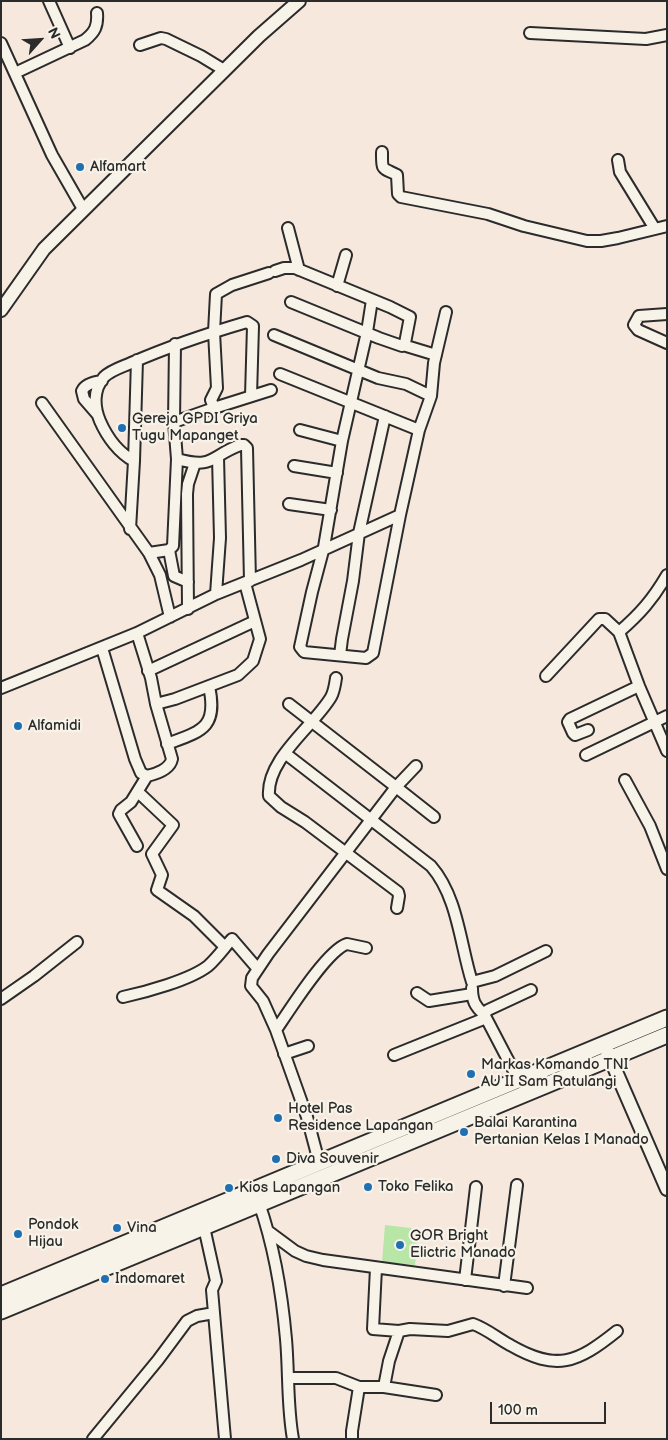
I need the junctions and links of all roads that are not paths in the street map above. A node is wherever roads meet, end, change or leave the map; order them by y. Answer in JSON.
{"nodes":[{"id":1,"x":49,"y":1,"type":"edge"},
{"id":2,"x":299,"y":1,"type":"edge"},
{"id":3,"x":97,"y":13,"type":"dead end"},
{"id":4,"x":530,"y":33,"type":"dead end"},
{"id":5,"x":667,"y":36,"type":"edge"},
{"id":6,"x":1,"y":43,"type":"edge"},
{"id":7,"x":140,"y":45,"type":"dead end"},
{"id":8,"x":70,"y":48,"type":"junction"},
{"id":9,"x":224,"y":70,"type":"junction"},
{"id":10,"x":15,"y":73,"type":"junction"},
{"id":11,"x":382,"y":152,"type":"dead end"},
{"id":12,"x":618,"y":160,"type":"dead end"},
{"id":13,"x":83,"y":209,"type":"junction"},
{"id":14,"x":667,"y":226,"type":"edge"},
{"id":15,"x":288,"y":228,"type":"dead end"},
{"id":16,"x":655,"y":229,"type":"junction"},
{"id":17,"x":346,"y":255,"type":"dead end"},
{"id":18,"x":299,"y":270,"type":"junction"},
{"id":19,"x":337,"y":286,"type":"junction"},
{"id":20,"x":372,"y":300,"type":"junction"},
{"id":21,"x":291,"y":302,"type":"dead end"},
{"id":22,"x":1,"y":310,"type":"edge"},
{"id":23,"x":446,"y":312,"type":"dead end"},
{"id":24,"x":667,"y":314,"type":"edge"},
{"id":25,"x":214,"y":332,"type":"junction"},
{"id":26,"x":367,"y":332,"type":"junction"},
{"id":27,"x":274,"y":335,"type":"dead end"},
{"id":28,"x":667,"y":343,"type":"edge"},
{"id":29,"x":175,"y":344,"type":"junction"},
{"id":30,"x":403,"y":345,"type":"junction"},
{"id":31,"x":436,"y":356,"type":"junction"},
{"id":32,"x":137,"y":360,"type":"junction"},
{"id":33,"x":358,"y":370,"type":"junction"},
{"id":34,"x":280,"y":374,"type":"dead end"},
{"id":35,"x":102,"y":381,"type":"junction"},
{"id":36,"x":271,"y":390,"type":"dead end"},
{"id":37,"x":251,"y":396,"type":"junction"},
{"id":38,"x":431,"y":396,"type":"junction"},
{"id":39,"x":350,"y":402,"type":"junction"},
{"id":40,"x":42,"y":403,"type":"dead end"},
{"id":41,"x":214,"y":408,"type":"junction"},
{"id":42,"x":97,"y":414,"type":"junction"},
{"id":43,"x":385,"y":416,"type":"junction"},
{"id":44,"x":174,"y":422,"type":"junction"},
{"id":45,"x":300,"y":430,"type":"dead end"},
{"id":46,"x":419,"y":430,"type":"junction"},
{"id":47,"x":342,"y":441,"type":"junction"},
{"id":48,"x":218,"y":457,"type":"junction"},
{"id":49,"x":177,"y":459,"type":"junction"},
{"id":50,"x":134,"y":461,"type":"junction"},
{"id":51,"x":195,"y":463,"type":"junction"},
{"id":52,"x":294,"y":466,"type":"dead end"},
{"id":53,"x":338,"y":473,"type":"junction"},
{"id":54,"x":289,"y":504,"type":"dead end"},
{"id":55,"x":331,"y":510,"type":"junction"},
{"id":56,"x":400,"y":515,"type":"junction"},
{"id":57,"x":130,"y":529,"type":"junction"},
{"id":58,"x":359,"y":535,"type":"junction"},
{"id":59,"x":169,"y":550,"type":"junction"},
{"id":60,"x":323,"y":551,"type":"junction"},
{"id":61,"x":149,"y":553,"type":"junction"},
{"id":62,"x":160,"y":575,"type":"junction"},
{"id":63,"x":667,"y":575,"type":"edge"},
{"id":64,"x":174,"y":576,"type":"junction"},
{"id":65,"x":188,"y":582,"type":"junction"},
{"id":66,"x":247,"y":582,"type":"junction"},
{"id":67,"x":216,"y":594,"type":"junction"},
{"id":68,"x":188,"y":609,"type":"junction"},
{"id":69,"x":170,"y":617,"type":"junction"},
{"id":70,"x":255,"y":622,"type":"junction"},
{"id":71,"x":619,"y":632,"type":"junction"},
{"id":72,"x":137,"y":633,"type":"junction"},
{"id":73,"x":102,"y":648,"type":"junction"},
{"id":74,"x":340,"y":655,"type":"junction"},
{"id":75,"x":148,"y":671,"type":"junction"},
{"id":76,"x":546,"y":676,"type":"dead end"},
{"id":77,"x":336,"y":678,"type":"dead end"},
{"id":78,"x":209,"y":686,"type":"junction"},
{"id":79,"x":639,"y":686,"type":"junction"},
{"id":80,"x":1,"y":688,"type":"edge"},
{"id":81,"x":156,"y":704,"type":"junction"},
{"id":82,"x":289,"y":704,"type":"dead end"},
{"id":83,"x":667,"y":716,"type":"edge"},
{"id":84,"x":311,"y":721,"type":"junction"},
{"id":85,"x":654,"y":723,"type":"junction"},
{"id":86,"x":588,"y":730,"type":"dead end"},
{"id":87,"x":167,"y":744,"type":"junction"},
{"id":88,"x":667,"y":751,"type":"edge"},
{"id":89,"x":286,"y":754,"type":"junction"},
{"id":90,"x":586,"y":755,"type":"dead end"},
{"id":91,"x":416,"y":766,"type":"dead end"},
{"id":92,"x":147,"y":776,"type":"junction"},
{"id":93,"x":625,"y":780,"type":"dead end"},
{"id":94,"x":396,"y":787,"type":"junction"},
{"id":95,"x":138,"y":792,"type":"junction"},
{"id":96,"x":434,"y":817,"type":"dead end"},
{"id":97,"x":371,"y":818,"type":"junction"},
{"id":98,"x":137,"y":846,"type":"dead end"},
{"id":99,"x":345,"y":854,"type":"junction"},
{"id":100,"x":667,"y":869,"type":"edge"},
{"id":101,"x":397,"y":908,"type":"dead end"},
{"id":102,"x":77,"y":942,"type":"dead end"},
{"id":103,"x":225,"y":947,"type":"junction"},
{"id":104,"x":366,"y":948,"type":"dead end"},
{"id":105,"x":546,"y":951,"type":"dead end"},
{"id":106,"x":257,"y":968,"type":"junction"},
{"id":107,"x":472,"y":982,"type":"junction"},
{"id":108,"x":531,"y":990,"type":"dead end"},
{"id":109,"x":418,"y":992,"type":"dead end"},
{"id":110,"x":472,"y":994,"type":"junction"},
{"id":111,"x":123,"y":997,"type":"dead end"},
{"id":112,"x":1,"y":999,"type":"edge"},
{"id":113,"x":485,"y":1016,"type":"junction"},
{"id":114,"x":667,"y":1018,"type":"edge"},
{"id":115,"x":276,"y":1030,"type":"junction"},
{"id":116,"x":667,"y":1035,"type":"edge"},
{"id":117,"x":604,"y":1044,"type":"junction"},
{"id":118,"x":308,"y":1046,"type":"dead end"},
{"id":119,"x":284,"y":1054,"type":"junction"},
{"id":120,"x":394,"y":1055,"type":"dead end"},
{"id":121,"x":611,"y":1058,"type":"junction"},
{"id":122,"x":519,"y":1081,"type":"junction"},
{"id":123,"x":454,"y":1115,"type":"junction"},
{"id":124,"x":319,"y":1162,"type":"junction"},
{"id":125,"x":517,"y":1185,"type":"dead end"},
{"id":126,"x":476,"y":1187,"type":"dead end"},
{"id":127,"x":667,"y":1189,"type":"edge"},
{"id":128,"x":259,"y":1204,"type":"junction"},
{"id":129,"x":204,"y":1227,"type":"junction"},
{"id":130,"x":268,"y":1231,"type":"junction"},
{"id":131,"x":169,"y":1234,"type":"junction"},
{"id":132,"x":376,"y":1268,"type":"junction"},
{"id":133,"x":465,"y":1280,"type":"junction"},
{"id":134,"x":504,"y":1286,"type":"junction"},
{"id":135,"x":527,"y":1288,"type":"dead end"},
{"id":136,"x":1,"y":1296,"type":"edge"},
{"id":137,"x":1,"y":1311,"type":"edge"},
{"id":138,"x":214,"y":1312,"type":"junction"},
{"id":139,"x":399,"y":1331,"type":"junction"},
{"id":140,"x":617,"y":1331,"type":"dead end"},
{"id":141,"x":288,"y":1378,"type":"junction"},
{"id":142,"x":359,"y":1387,"type":"junction"},
{"id":143,"x":384,"y":1387,"type":"junction"},
{"id":144,"x":436,"y":1395,"type":"dead end"},
{"id":145,"x":93,"y":1439,"type":"edge"},
{"id":146,"x":225,"y":1439,"type":"edge"},
{"id":147,"x":293,"y":1439,"type":"edge"},
{"id":148,"x":352,"y":1439,"type":"edge"}],
"edges":[{"from":1,"to":8,"type":"street"},
{"from":2,"to":9,"type":"main road"},
{"from":3,"to":8,"type":"street"},
{"from":4,"to":5,"type":"street"},
{"from":6,"to":10,"type":"street"},
{"from":7,"to":9,"type":"street"},
{"from":8,"to":10,"type":"street"},
{"from":9,"to":13,"type":"main road"},
{"from":10,"to":13,"type":"street"},
{"from":11,"to":16,"type":"street"},
{"from":12,"to":16,"type":"street"},
{"from":13,"to":22,"type":"main road"},
{"from":14,"to":16,"type":"street"},
{"from":15,"to":18,"type":"street"},
{"from":17,"to":19,"type":"street"},
{"from":18,"to":19,"type":"street"},
{"from":18,"to":25,"type":"street"},
{"from":19,"to":20,"type":"street"},
{"from":20,"to":26,"type":"street"},
{"from":20,"to":30,"type":"street"},
{"from":21,"to":26,"type":"street"},
{"from":23,"to":31,"type":"street"},
{"from":24,"to":28,"type":"street"},
{"from":25,"to":29,"type":"street"},
{"from":25,"to":37,"type":"street"},
{"from":25,"to":41,"type":"street"},
{"from":26,"to":30,"type":"street"},
{"from":26,"to":33,"type":"street"},
{"from":27,"to":33,"type":"street"},
{"from":29,"to":32,"type":"street"},
{"from":29,"to":44,"type":"street"},
{"from":30,"to":31,"type":"street"},
{"from":31,"to":38,"type":"street"},
{"from":32,"to":35,"type":"street"},
{"from":32,"to":50,"type":"street"},
{"from":33,"to":38,"type":"street"},
{"from":33,"to":39,"type":"street"},
{"from":34,"to":39,"type":"street"},
{"from":35,"to":42,"type":"street"},
{"from":35,"to":42,"type":"street"},
{"from":36,"to":37,"type":"street"},
{"from":37,"to":41,"type":"street"},
{"from":38,"to":46,"type":"street"},
{"from":39,"to":43,"type":"street"},
{"from":39,"to":47,"type":"street"},
{"from":40,"to":57,"type":"street"},
{"from":41,"to":44,"type":"street"},
{"from":42,"to":50,"type":"street"},
{"from":43,"to":46,"type":"street"},
{"from":43,"to":58,"type":"street"},
{"from":44,"to":49,"type":"street"},
{"from":45,"to":47,"type":"street"},
{"from":46,"to":56,"type":"street"},
{"from":47,"to":53,"type":"street"},
{"from":48,"to":51,"type":"street"},
{"from":48,"to":66,"type":"street"},
{"from":48,"to":67,"type":"street"},
{"from":49,"to":51,"type":"street"},
{"from":49,"to":59,"type":"street"},
{"from":50,"to":57,"type":"street"},
{"from":51,"to":65,"type":"street"},
{"from":52,"to":53,"type":"street"},
{"from":53,"to":55,"type":"street"},
{"from":54,"to":55,"type":"street"},
{"from":55,"to":60,"type":"street"},
{"from":56,"to":58,"type":"street"},
{"from":56,"to":74,"type":"street"},
{"from":57,"to":61,"type":"street"},
{"from":58,"to":60,"type":"street"},
{"from":58,"to":74,"type":"street"},
{"from":59,"to":61,"type":"street"},
{"from":59,"to":64,"type":"street"},
{"from":60,"to":66,"type":"street"},
{"from":60,"to":74,"type":"street"},
{"from":61,"to":62,"type":"street"},
{"from":62,"to":64,"type":"street"},
{"from":62,"to":69,"type":"street"},
{"from":63,"to":71,"type":"street"},
{"from":64,"to":65,"type":"street"},
{"from":65,"to":68,"type":"street"},
{"from":66,"to":67,"type":"street"},
{"from":66,"to":70,"type":"street"},
{"from":67,"to":68,"type":"street"},
{"from":68,"to":69,"type":"street"},
{"from":69,"to":72,"type":"street"},
{"from":70,"to":75,"type":"street"},
{"from":70,"to":78,"type":"street"},
{"from":71,"to":76,"type":"street"},
{"from":71,"to":79,"type":"street"},
{"from":72,"to":73,"type":"street"},
{"from":72,"to":75,"type":"street"},
{"from":73,"to":80,"type":"street"},
{"from":73,"to":92,"type":"street"},
{"from":75,"to":81,"type":"street"},
{"from":77,"to":84,"type":"street"},
{"from":78,"to":81,"type":"street"},
{"from":78,"to":87,"type":"street"},
{"from":79,"to":85,"type":"street"},
{"from":79,"to":86,"type":"street"},
{"from":81,"to":87,"type":"street"},
{"from":82,"to":84,"type":"street"},
{"from":83,"to":85,"type":"street"},
{"from":84,"to":89,"type":"street"},
{"from":84,"to":94,"type":"street"},
{"from":85,"to":88,"type":"street"},
{"from":85,"to":90,"type":"street"},
{"from":87,"to":92,"type":"street"},
{"from":89,"to":97,"type":"street"},
{"from":89,"to":99,"type":"street"},
{"from":91,"to":94,"type":"street"},
{"from":92,"to":95,"type":"street"},
{"from":93,"to":100,"type":"street"},
{"from":94,"to":96,"type":"street"},
{"from":94,"to":97,"type":"street"},
{"from":95,"to":98,"type":"street"},
{"from":95,"to":103,"type":"street"},
{"from":97,"to":99,"type":"street"},
{"from":97,"to":107,"type":"street"},
{"from":99,"to":101,"type":"street"},
{"from":99,"to":106,"type":"street"},
{"from":102,"to":112,"type":"street"},
{"from":103,"to":106,"type":"street"},
{"from":103,"to":111,"type":"street"},
{"from":104,"to":115,"type":"street"},
{"from":105,"to":107,"type":"street"},
{"from":106,"to":115,"type":"street"},
{"from":107,"to":110,"type":"street"},
{"from":108,"to":113,"type":"street"},
{"from":109,"to":110,"type":"street"},
{"from":110,"to":113,"type":"street"},
{"from":113,"to":120,"type":"street"},
{"from":113,"to":122,"type":"street"},
{"from":114,"to":117,"type":"highway"},
{"from":115,"to":119,"type":"street"},
{"from":116,"to":121,"type":"highway"},
{"from":117,"to":121,"type":"main road"},
{"from":117,"to":122,"type":"highway"},
{"from":118,"to":119,"type":"street"},
{"from":119,"to":124,"type":"street"},
{"from":121,"to":123,"type":"highway"},
{"from":121,"to":127,"type":"main road"},
{"from":122,"to":123,"type":"highway"},
{"from":123,"to":124,"type":"highway"},
{"from":123,"to":128,"type":"highway"},
{"from":124,"to":131,"type":"highway"},
{"from":125,"to":134,"type":"street"},
{"from":126,"to":133,"type":"street"},
{"from":128,"to":129,"type":"highway"},
{"from":128,"to":130,"type":"street"},
{"from":129,"to":131,"type":"highway"},
{"from":129,"to":138,"type":"street"},
{"from":130,"to":132,"type":"street"},
{"from":130,"to":141,"type":"street"},
{"from":131,"to":136,"type":"highway"},
{"from":131,"to":137,"type":"highway"},
{"from":132,"to":133,"type":"street"},
{"from":132,"to":139,"type":"street"},
{"from":133,"to":134,"type":"street"},
{"from":134,"to":135,"type":"street"},
{"from":138,"to":145,"type":"street"},
{"from":138,"to":146,"type":"street"},
{"from":139,"to":140,"type":"street"},
{"from":139,"to":143,"type":"street"},
{"from":141,"to":142,"type":"street"},
{"from":141,"to":147,"type":"street"},
{"from":142,"to":143,"type":"street"},
{"from":142,"to":148,"type":"street"},
{"from":143,"to":144,"type":"street"}]}
